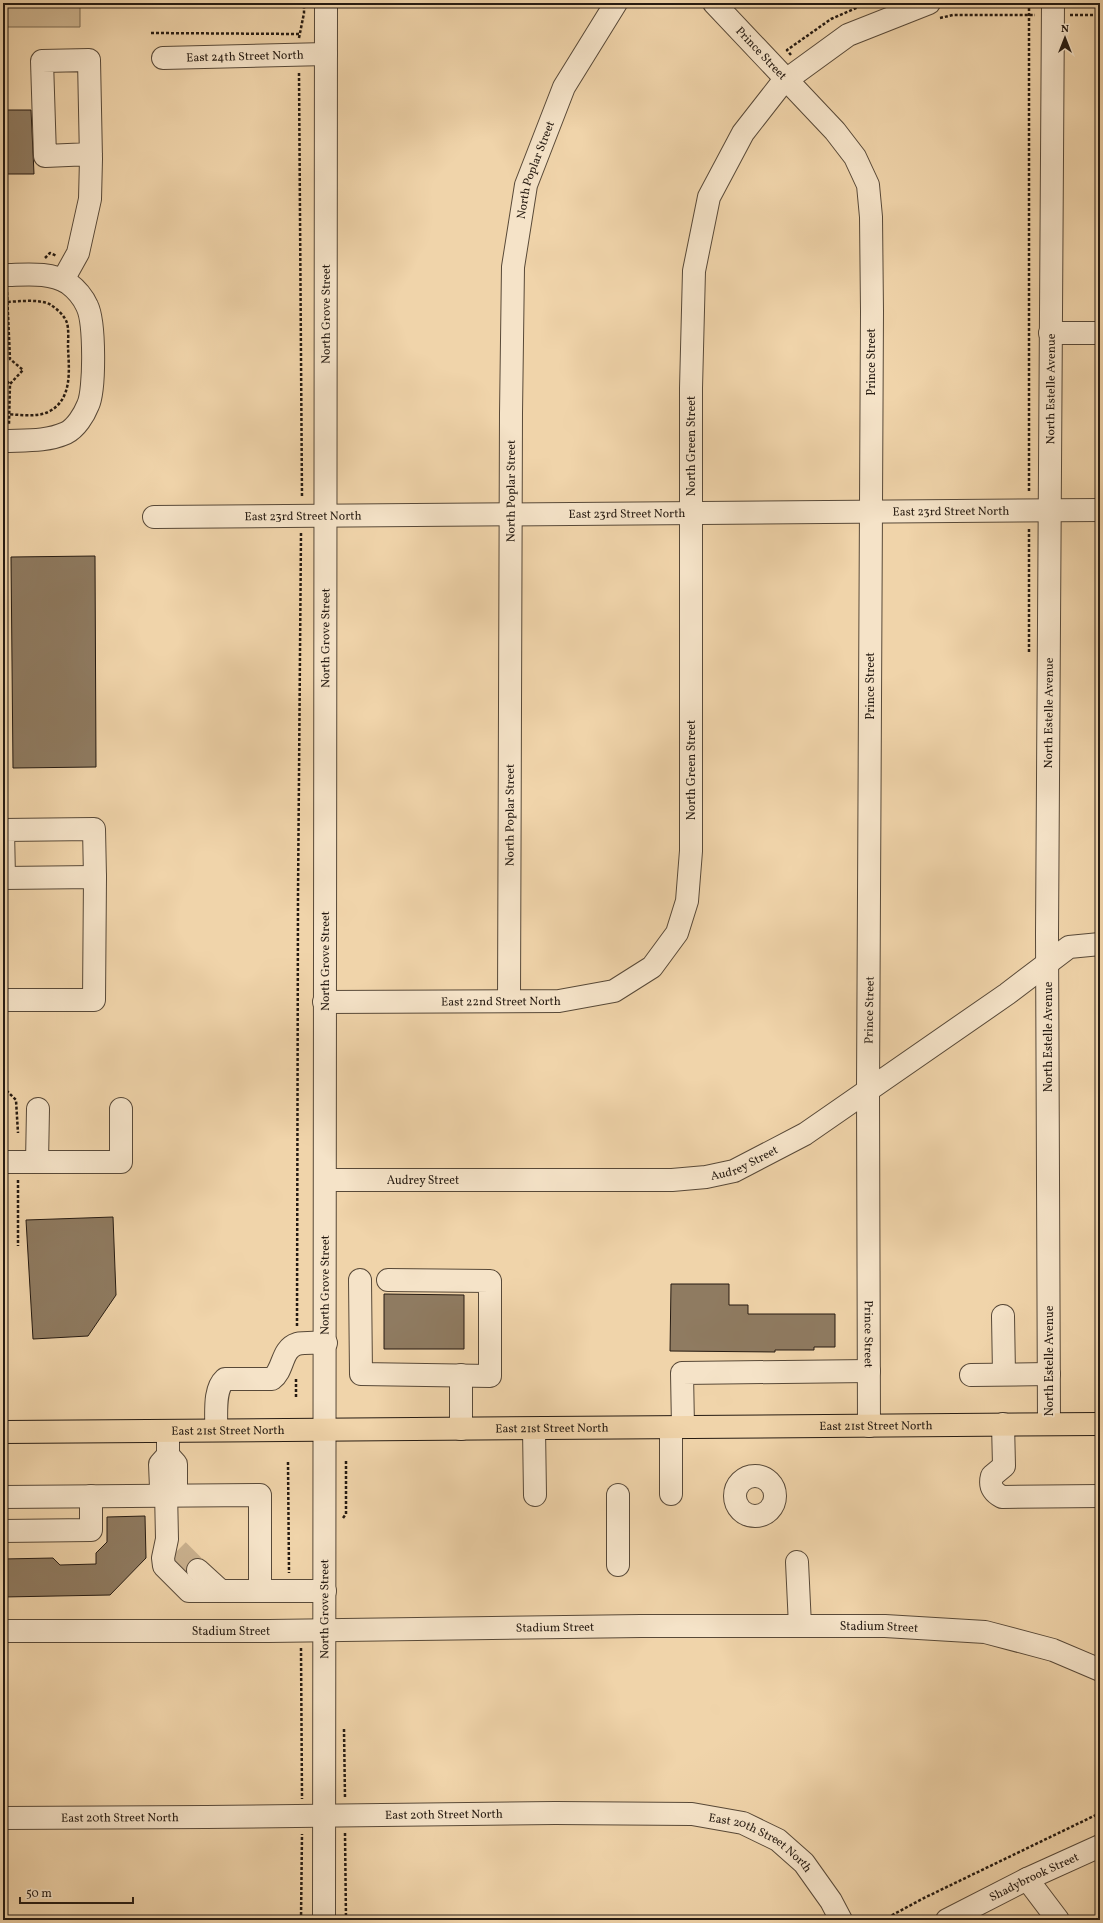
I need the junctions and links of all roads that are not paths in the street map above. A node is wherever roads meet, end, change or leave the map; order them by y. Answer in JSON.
{"nodes":[{"id":1,"x":326,"y":3,"type":"edge"},
{"id":2,"x":616,"y":3,"type":"edge"},
{"id":3,"x":714,"y":3,"type":"edge"},
{"id":4,"x":1053,"y":9,"type":"edge"},
{"id":5,"x":932,"y":11,"type":"edge"},
{"id":6,"x":326,"y":54,"type":"junction"},
{"id":7,"x":163,"y":58,"type":"dead end"},
{"id":8,"x":787,"y":80,"type":"junction"},
{"id":9,"x":91,"y":154,"type":"junction"},
{"id":10,"x":5,"y":275,"type":"edge"},
{"id":11,"x":63,"y":280,"type":"junction"},
{"id":12,"x":1100,"y":332,"type":"edge"},
{"id":13,"x":1050,"y":333,"type":"junction"},
{"id":14,"x":6,"y":441,"type":"edge"},
{"id":15,"x":1039,"y":510,"type":"junction"},
{"id":16,"x":1100,"y":510,"type":"edge"},
{"id":17,"x":870,"y":511,"type":"junction"},
{"id":18,"x":691,"y":513,"type":"junction"},
{"id":19,"x":511,"y":514,"type":"junction"},
{"id":20,"x":326,"y":515,"type":"junction"},
{"id":21,"x":154,"y":516,"type":"dead end"},
{"id":22,"x":95,"y":877,"type":"junction"},
{"id":23,"x":3,"y":878,"type":"edge"},
{"id":24,"x":1100,"y":944,"type":"edge"},
{"id":25,"x":663,"y":952,"type":"joint"},
{"id":26,"x":1047,"y":964,"type":"junction"},
{"id":27,"x":3,"y":1000,"type":"edge"},
{"id":28,"x":509,"y":1001,"type":"junction"},
{"id":29,"x":324,"y":1002,"type":"junction"},
{"id":30,"x":868,"y":1090,"type":"junction"},
{"id":31,"x":38,"y":1109,"type":"dead end"},
{"id":32,"x":121,"y":1109,"type":"dead end"},
{"id":33,"x":3,"y":1162,"type":"edge"},
{"id":34,"x":37,"y":1162,"type":"junction"},
{"id":35,"x":325,"y":1180,"type":"junction"},
{"id":36,"x":325,"y":1279,"type":"junction"},
{"id":37,"x":376,"y":1280,"type":"junction"},
{"id":38,"x":1003,"y":1316,"type":"dead end"},
{"id":39,"x":326,"y":1343,"type":"junction"},
{"id":40,"x":869,"y":1371,"type":"junction"},
{"id":41,"x":1004,"y":1374,"type":"junction"},
{"id":42,"x":1049,"y":1374,"type":"junction"},
{"id":43,"x":971,"y":1375,"type":"dead end"},
{"id":44,"x":461,"y":1376,"type":"junction"},
{"id":45,"x":1003,"y":1424,"type":"junction"},
{"id":46,"x":1049,"y":1424,"type":"junction"},
{"id":47,"x":1100,"y":1424,"type":"edge"},
{"id":48,"x":869,"y":1426,"type":"junction"},
{"id":49,"x":677,"y":1428,"type":"junction"},
{"id":50,"x":534,"y":1429,"type":"junction"},
{"id":51,"x":216,"y":1430,"type":"junction"},
{"id":52,"x":326,"y":1430,"type":"junction"},
{"id":53,"x":461,"y":1430,"type":"junction"},
{"id":54,"x":168,"y":1431,"type":"junction"},
{"id":55,"x":3,"y":1432,"type":"edge"},
{"id":56,"x":166,"y":1493,"type":"junction"},
{"id":57,"x":670,"y":1494,"type":"dead end"},
{"id":58,"x":618,"y":1495,"type":"dead end"},
{"id":59,"x":3,"y":1496,"type":"edge"},
{"id":60,"x":91,"y":1496,"type":"junction"},
{"id":61,"x":535,"y":1496,"type":"dead end"},
{"id":62,"x":1100,"y":1496,"type":"edge"},
{"id":63,"x":3,"y":1531,"type":"edge"},
{"id":64,"x":797,"y":1562,"type":"dead end"},
{"id":65,"x":618,"y":1565,"type":"dead end"},
{"id":66,"x":198,"y":1570,"type":"tunnel mouth"},
{"id":67,"x":221,"y":1591,"type":"junction"},
{"id":68,"x":260,"y":1591,"type":"junction"},
{"id":69,"x":325,"y":1591,"type":"junction"},
{"id":70,"x":800,"y":1626,"type":"junction"},
{"id":71,"x":325,"y":1630,"type":"junction"},
{"id":72,"x":3,"y":1631,"type":"edge"},
{"id":73,"x":1100,"y":1670,"type":"edge"},
{"id":74,"x":335,"y":1816,"type":"junction"},
{"id":75,"x":3,"y":1818,"type":"edge"},
{"id":76,"x":1100,"y":1846,"type":"edge"},
{"id":77,"x":1027,"y":1879,"type":"junction"},
{"id":78,"x":324,"y":1920,"type":"edge"},
{"id":79,"x":841,"y":1920,"type":"edge"},
{"id":80,"x":947,"y":1920,"type":"edge"},
{"id":81,"x":1058,"y":1920,"type":"edge"}],
"edges":[{"from":1,"to":6,"type":"street","name":"North Grove Street"},
{"from":2,"to":19,"type":"street","name":"North Poplar Street"},
{"from":3,"to":8,"type":"street","name":"Prince Street"},
{"from":4,"to":13,"type":"street","name":"North Estelle Avenue"},
{"from":5,"to":8,"type":"street"},
{"from":6,"to":7,"type":"street","name":"East 24th Street North"},
{"from":6,"to":20,"type":"street","name":"North Grove Street"},
{"from":8,"to":17,"type":"street","name":"Prince Street"},
{"from":8,"to":18,"type":"street","name":"North Green Street"},
{"from":9,"to":9,"type":"street"},
{"from":9,"to":11,"type":"street"},
{"from":10,"to":11,"type":"street"},
{"from":11,"to":14,"type":"street"},
{"from":12,"to":13,"type":"street"},
{"from":13,"to":15,"type":"street","name":"North Estelle Avenue"},
{"from":15,"to":16,"type":"street","name":"East 23rd Street North"},
{"from":15,"to":17,"type":"street","name":"East 23rd Street North"},
{"from":15,"to":26,"type":"street","name":"North Estelle Avenue"},
{"from":17,"to":18,"type":"street","name":"East 23rd Street North"},
{"from":17,"to":30,"type":"street","name":"Prince Street"},
{"from":18,"to":19,"type":"street","name":"East 23rd Street North"},
{"from":18,"to":25,"type":"street","name":"North Green Street"},
{"from":19,"to":20,"type":"street","name":"East 23rd Street North"},
{"from":19,"to":28,"type":"street","name":"North Poplar Street"},
{"from":20,"to":21,"type":"street","name":"East 23rd Street North"},
{"from":20,"to":29,"type":"street","name":"North Grove Street"},
{"from":22,"to":23,"type":"street"},
{"from":22,"to":23,"type":"street"},
{"from":22,"to":27,"type":"street"},
{"from":24,"to":26,"type":"street","name":"Audrey Street"},
{"from":25,"to":28,"type":"street","name":"East 22nd Street North"},
{"from":26,"to":30,"type":"street","name":"Audrey Street"},
{"from":26,"to":42,"type":"street","name":"North Estelle Avenue"},
{"from":28,"to":29,"type":"street","name":"East 22nd Street North"},
{"from":29,"to":35,"type":"street","name":"North Grove Street"},
{"from":30,"to":35,"type":"street","name":"Audrey Street"},
{"from":30,"to":40,"type":"street","name":"Prince Street"},
{"from":31,"to":34,"type":"street"},
{"from":32,"to":34,"type":"street"},
{"from":33,"to":34,"type":"street"},
{"from":35,"to":36,"type":"street","name":"North Grove Street"},
{"from":36,"to":37,"type":"street"},
{"from":36,"to":39,"type":"street","name":"North Grove Street"},
{"from":37,"to":44,"type":"street"},
{"from":37,"to":44,"type":"street"},
{"from":38,"to":41,"type":"street"},
{"from":39,"to":51,"type":"street"},
{"from":39,"to":52,"type":"street","name":"North Grove Street"},
{"from":40,"to":48,"type":"street","name":"Prince Street"},
{"from":40,"to":49,"type":"street"},
{"from":41,"to":42,"type":"street"},
{"from":41,"to":43,"type":"street"},
{"from":42,"to":46,"type":"street","name":"North Estelle Avenue"},
{"from":44,"to":53,"type":"street"},
{"from":45,"to":46,"type":"main road","name":"East 21st Street North"},
{"from":45,"to":48,"type":"main road","name":"East 21st Street North"},
{"from":45,"to":62,"type":"street"},
{"from":46,"to":47,"type":"main road","name":"East 21st Street North"},
{"from":48,"to":49,"type":"main road","name":"East 21st Street North"},
{"from":49,"to":50,"type":"main road","name":"East 21st Street North"},
{"from":49,"to":57,"type":"street"},
{"from":50,"to":53,"type":"main road","name":"East 21st Street North"},
{"from":50,"to":61,"type":"street"},
{"from":51,"to":52,"type":"main road","name":"East 21st Street North"},
{"from":51,"to":54,"type":"main road","name":"East 21st Street North"},
{"from":52,"to":53,"type":"main road","name":"East 21st Street North"},
{"from":52,"to":69,"type":"street","name":"North Grove Street"},
{"from":54,"to":55,"type":"main road","name":"East 21st Street North"},
{"from":54,"to":56,"type":"street"},
{"from":56,"to":60,"type":"street"},
{"from":56,"to":67,"type":"street"},
{"from":56,"to":68,"type":"street"},
{"from":58,"to":65,"type":"street"},
{"from":59,"to":60,"type":"street"},
{"from":60,"to":63,"type":"street"},
{"from":64,"to":70,"type":"street"},
{"from":66,"to":67,"type":"street"},
{"from":67,"to":68,"type":"street"},
{"from":68,"to":69,"type":"street"},
{"from":69,"to":71,"type":"street","name":"North Grove Street"},
{"from":70,"to":71,"type":"street","name":"Stadium Street"},
{"from":70,"to":73,"type":"street","name":"Stadium Street"},
{"from":71,"to":72,"type":"street","name":"Stadium Street"},
{"from":71,"to":74,"type":"street","name":"North Grove Street"},
{"from":74,"to":75,"type":"street","name":"East 20th Street North"},
{"from":74,"to":78,"type":"street","name":"North Grove Street"},
{"from":74,"to":79,"type":"street","name":"East 20th Street North"},
{"from":76,"to":77,"type":"street","name":"Shadybrook Street"},
{"from":77,"to":80,"type":"street","name":"Shadybrook Street"},
{"from":77,"to":81,"type":"street"}]}
